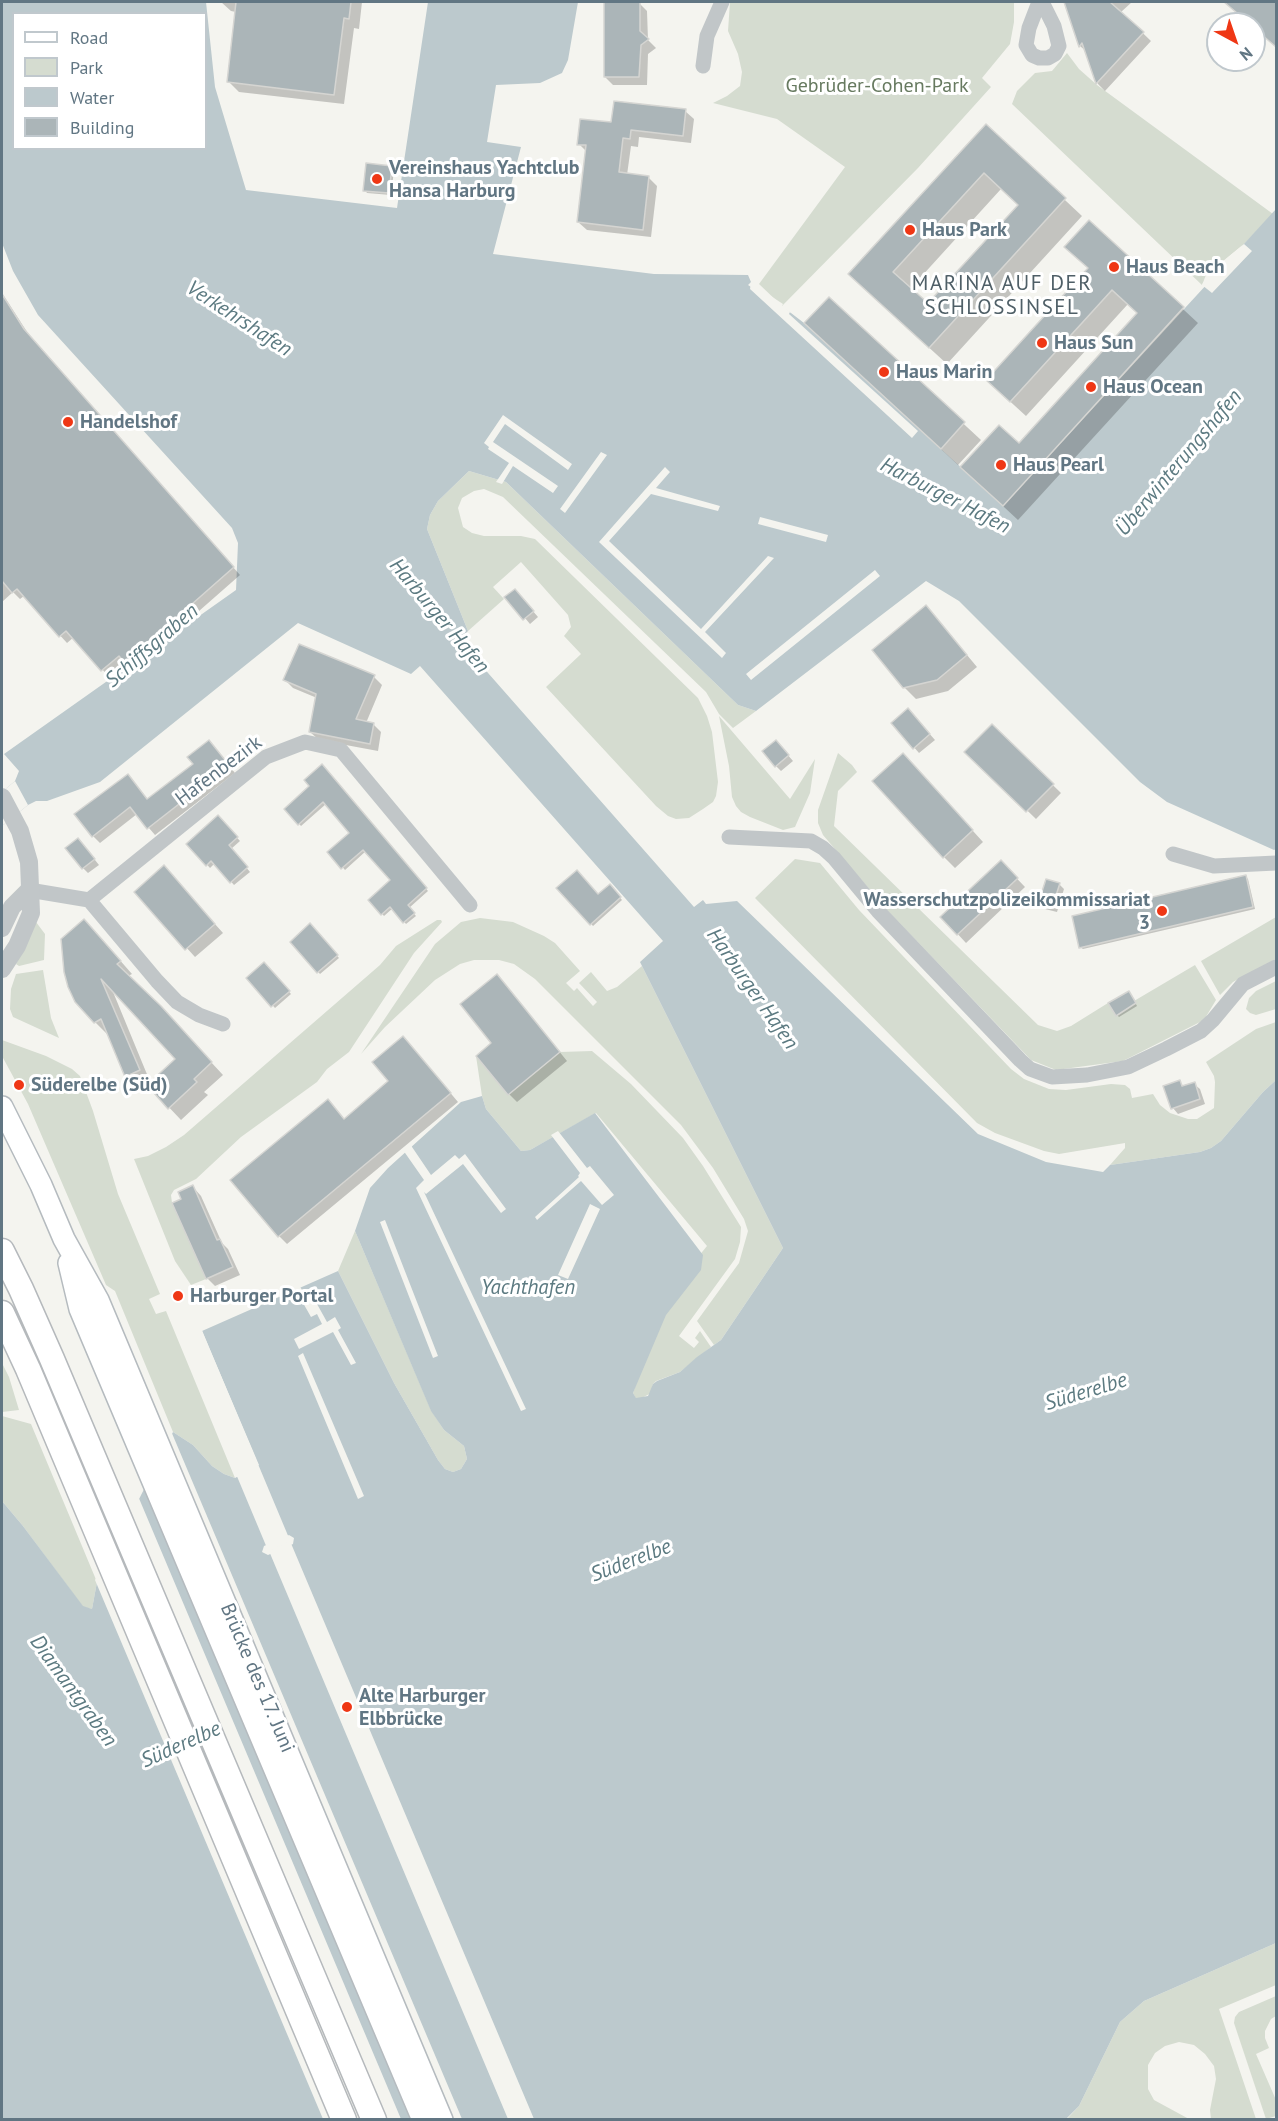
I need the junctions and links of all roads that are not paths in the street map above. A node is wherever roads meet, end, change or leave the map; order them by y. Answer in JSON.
{"nodes":[{"id":1,"x":722,"y":2,"type":"edge"},
{"id":2,"x":703,"y":66,"type":"dead end"},
{"id":3,"x":2,"y":797,"type":"edge"},
{"id":4,"x":729,"y":837,"type":"dead end"},
{"id":5,"x":1173,"y":855,"type":"dead end"},
{"id":6,"x":1276,"y":863,"type":"edge"},
{"id":7,"x":29,"y":890,"type":"junction"},
{"id":8,"x":89,"y":900,"type":"junction"},
{"id":9,"x":470,"y":905,"type":"dead end"},
{"id":10,"x":2,"y":928,"type":"edge"},
{"id":11,"x":1276,"y":967,"type":"edge"},
{"id":12,"x":2,"y":969,"type":"edge"},
{"id":13,"x":223,"y":1024,"type":"dead end"},
{"id":14,"x":2,"y":1107,"type":"edge"},
{"id":15,"x":2,"y":1251,"type":"edge"},
{"id":16,"x":89,"y":1304,"type":"junction"},
{"id":17,"x":2,"y":1313,"type":"edge"},
{"id":18,"x":344,"y":2120,"type":"edge"},
{"id":19,"x":374,"y":2120,"type":"edge"},
{"id":20,"x":423,"y":2120,"type":"edge"},
{"id":21,"x":442,"y":2120,"type":"edge"}],
"edges":[{"from":1,"to":2,"type":"street"},
{"from":3,"to":7,"type":"street"},
{"from":4,"to":11,"type":"street"},
{"from":5,"to":6,"type":"street"},
{"from":7,"to":8,"type":"street"},
{"from":7,"to":10,"type":"street"},
{"from":7,"to":12,"type":"street"},
{"from":8,"to":9,"type":"street","name":"Hafenbezirk"},
{"from":8,"to":13,"type":"street"},
{"from":14,"to":16,"type":"main road","name":"Brücke des 17. Juni"},
{"from":15,"to":19,"type":"highway"},
{"from":16,"to":20,"type":"main road","name":"Brücke des 17. Juni"},
{"from":16,"to":21,"type":"main road","name":"Brücke des 17. Juni"},
{"from":17,"to":18,"type":"highway"}]}
